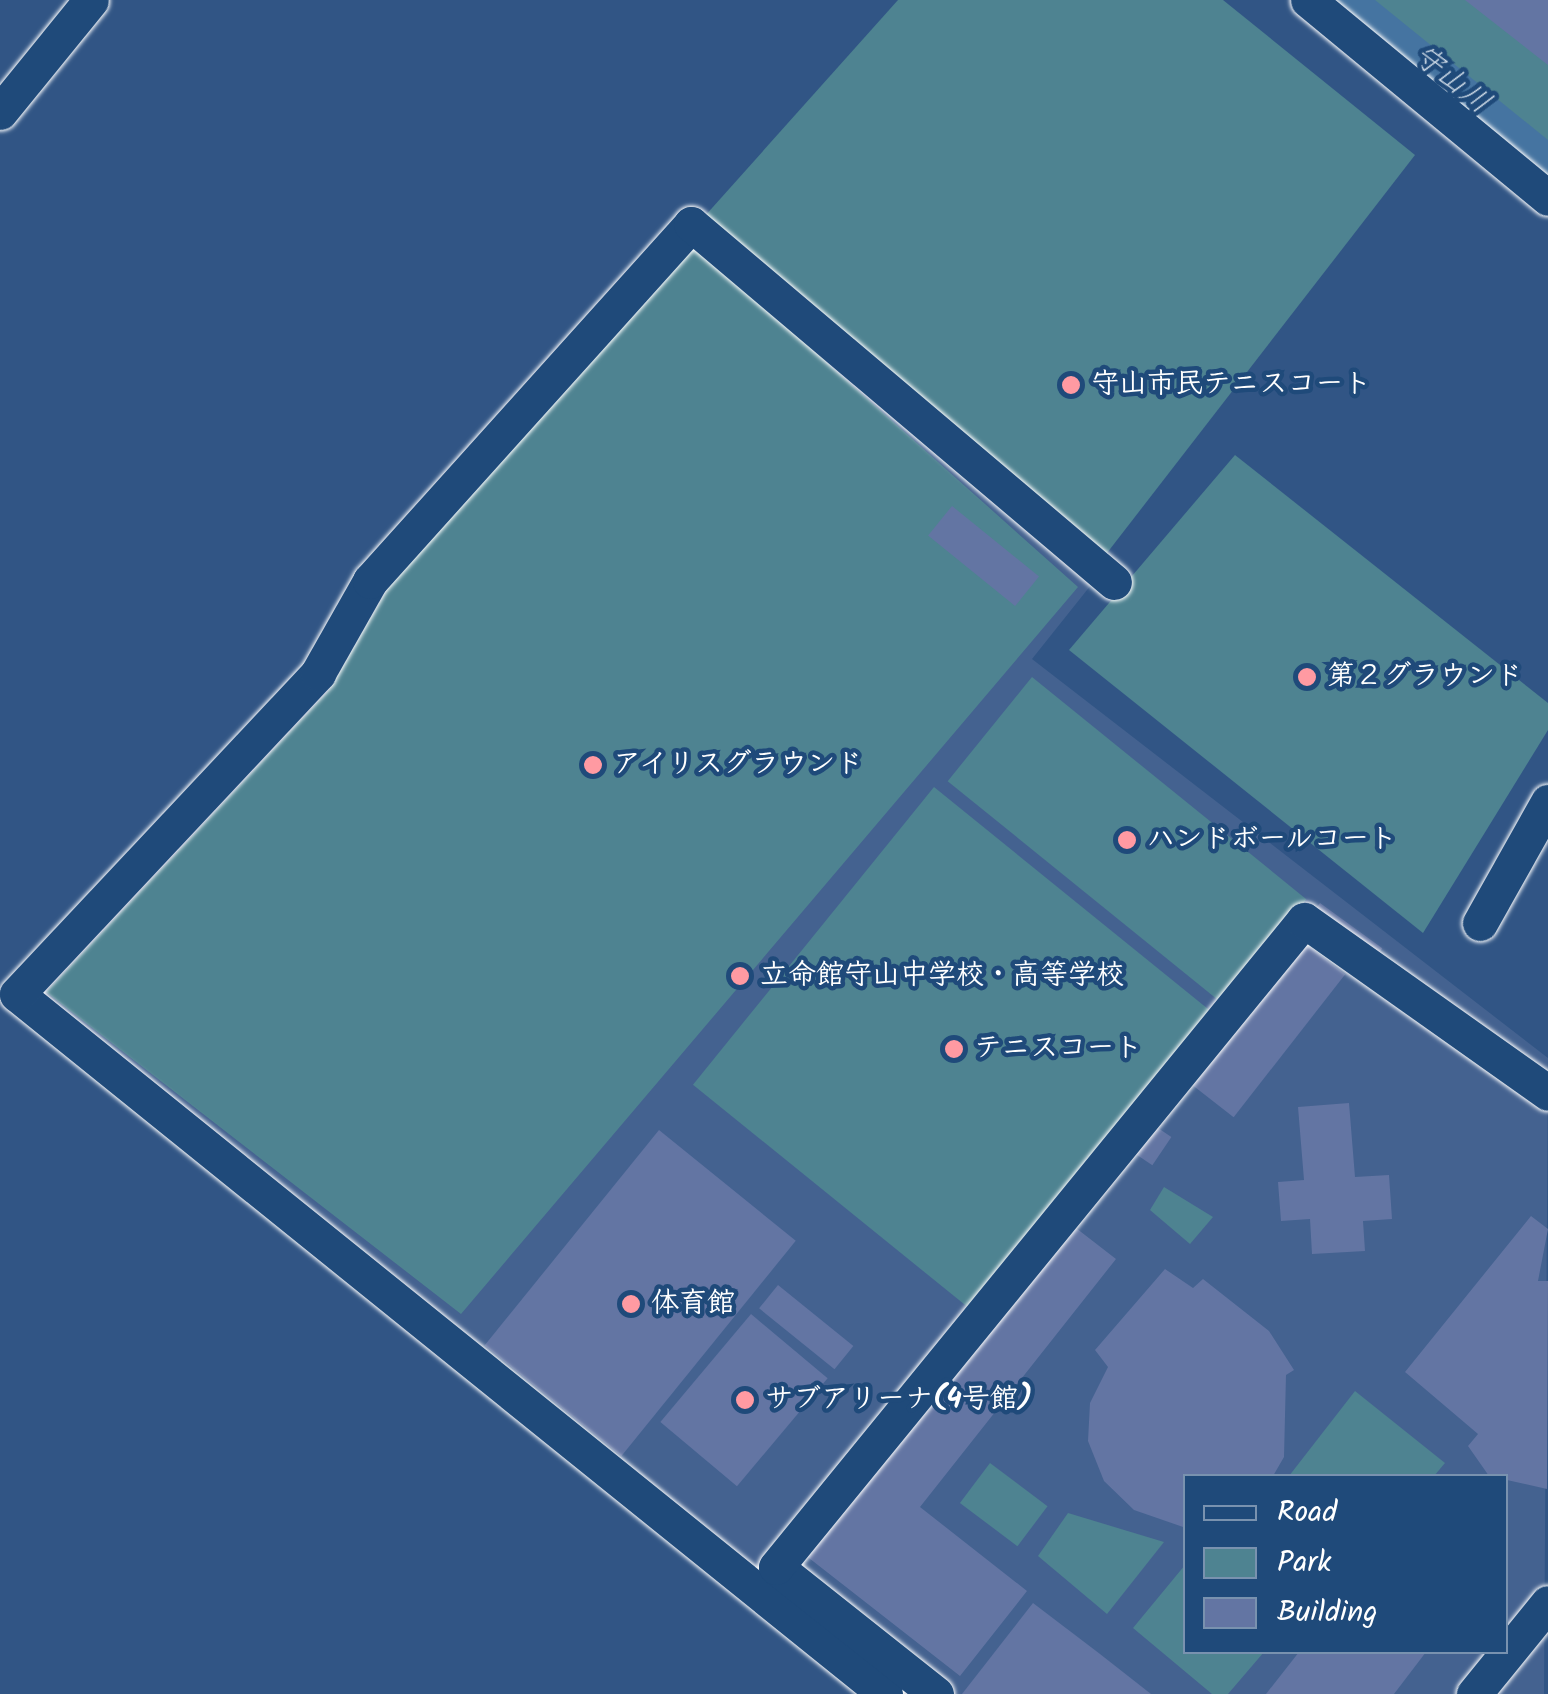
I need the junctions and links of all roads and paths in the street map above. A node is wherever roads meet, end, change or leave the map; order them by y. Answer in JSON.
{"nodes":[{"id":1,"x":91,"y":0,"type":"edge"},
{"id":2,"x":1308,"y":0,"type":"edge"},
{"id":3,"x":0,"y":112,"type":"edge"},
{"id":4,"x":1548,"y":198,"type":"edge"},
{"id":5,"x":1114,"y":582,"type":"dead end"},
{"id":6,"x":1548,"y":802,"type":"edge"},
{"id":7,"x":1480,"y":923,"type":"dead end"},
{"id":8,"x":1548,"y":1092,"type":"edge"},
{"id":9,"x":1548,"y":1603,"type":"edge"},
{"id":10,"x":1508,"y":1652,"type":"edge"},
{"id":11,"x":1507,"y":1654,"type":"edge"},
{"id":12,"x":885,"y":1694,"type":"edge"},
{"id":13,"x":936,"y":1694,"type":"edge"},
{"id":14,"x":1474,"y":1694,"type":"edge"}],
"edges":[{"from":1,"to":3,"type":"street"},
{"from":2,"to":4,"type":"street"},
{"from":5,"to":12,"type":"street"},
{"from":6,"to":7,"type":"street"},
{"from":8,"to":13,"type":"street"},
{"from":9,"to":10,"type":"street"},
{"from":11,"to":14,"type":"street"}]}
